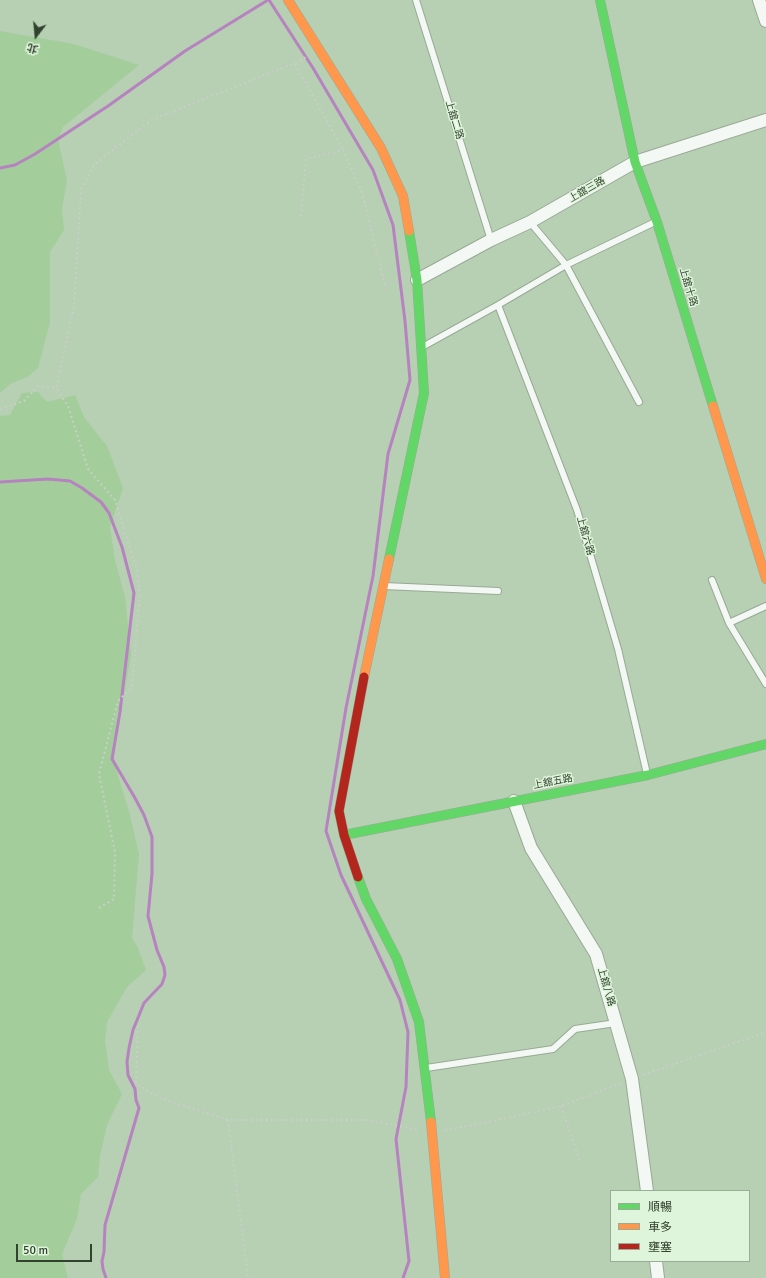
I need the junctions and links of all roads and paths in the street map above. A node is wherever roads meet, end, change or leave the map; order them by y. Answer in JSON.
{"nodes":[{"id":1,"x":288,"y":0,"type":"edge"},
{"id":2,"x":416,"y":0,"type":"edge"},
{"id":3,"x":600,"y":0,"type":"edge"},
{"id":4,"x":759,"y":0,"type":"edge"},
{"id":5,"x":766,"y":21,"type":"edge"},
{"id":6,"x":320,"y":50,"type":"junction"},
{"id":7,"x":295,"y":63,"type":"junction"},
{"id":8,"x":766,"y":120,"type":"edge"},
{"id":9,"x":343,"y":150,"type":"junction"},
{"id":10,"x":636,"y":162,"type":"junction"},
{"id":11,"x":301,"y":216,"type":"dead end"},
{"id":12,"x":530,"y":222,"type":"junction"},
{"id":13,"x":657,"y":222,"type":"junction"},
{"id":14,"x":491,"y":240,"type":"junction"},
{"id":15,"x":566,"y":265,"type":"junction"},
{"id":16,"x":417,"y":280,"type":"junction"},
{"id":17,"x":386,"y":290,"type":"dead end"},
{"id":18,"x":498,"y":305,"type":"junction"},
{"id":19,"x":422,"y":347,"type":"junction"},
{"id":20,"x":56,"y":388,"type":"junction"},
{"id":21,"x":639,"y":402,"type":"dead end"},
{"id":22,"x":0,"y":408,"type":"edge"},
{"id":23,"x":766,"y":579,"type":"edge"},
{"id":24,"x":712,"y":580,"type":"dead end"},
{"id":25,"x":383,"y":586,"type":"junction"},
{"id":26,"x":498,"y":591,"type":"dead end"},
{"id":27,"x":766,"y":606,"type":"edge"},
{"id":28,"x":730,"y":623,"type":"junction"},
{"id":29,"x":766,"y":684,"type":"edge"},
{"id":30,"x":766,"y":744,"type":"edge"},
{"id":31,"x":648,"y":775,"type":"junction"},
{"id":32,"x":514,"y":801,"type":"junction"},
{"id":33,"x":344,"y":835,"type":"junction"},
{"id":34,"x":99,"y":908,"type":"dead end"},
{"id":35,"x":616,"y":1024,"type":"junction"},
{"id":36,"x":138,"y":1026,"type":"dead end"},
{"id":37,"x":766,"y":1032,"type":"edge"},
{"id":38,"x":424,"y":1068,"type":"junction"},
{"id":39,"x":632,"y":1079,"type":"junction"},
{"id":40,"x":561,"y":1106,"type":"junction"},
{"id":41,"x":228,"y":1120,"type":"junction"},
{"id":42,"x":432,"y":1132,"type":"junction"},
{"id":43,"x":580,"y":1161,"type":"dead end"},
{"id":44,"x":646,"y":1190,"type":"edge"},
{"id":45,"x":656,"y":1262,"type":"edge"},
{"id":46,"x":248,"y":1278,"type":"edge"},
{"id":47,"x":445,"y":1278,"type":"edge"},
{"id":48,"x":658,"y":1278,"type":"edge"}],
"edges":[{"from":1,"to":6,"type":"street"},
{"from":2,"to":14,"type":"lane","name":"上舘二路"},
{"from":3,"to":10,"type":"street","name":"上舘十路"},
{"from":4,"to":5,"type":"street"},
{"from":6,"to":7,"type":"path"},
{"from":6,"to":16,"type":"street"},
{"from":7,"to":9,"type":"path"},
{"from":7,"to":20,"type":"path"},
{"from":8,"to":10,"type":"street","name":"上舘三路"},
{"from":9,"to":11,"type":"path"},
{"from":9,"to":17,"type":"path"},
{"from":10,"to":12,"type":"street","name":"上舘三路"},
{"from":10,"to":13,"type":"street","name":"上舘十路"},
{"from":12,"to":14,"type":"street","name":"上舘三路"},
{"from":12,"to":15,"type":"lane"},
{"from":13,"to":15,"type":"lane"},
{"from":13,"to":23,"type":"street","name":"上舘十路"},
{"from":14,"to":16,"type":"street","name":"上舘三路"},
{"from":15,"to":18,"type":"lane"},
{"from":15,"to":21,"type":"lane"},
{"from":16,"to":19,"type":"street"},
{"from":18,"to":19,"type":"lane"},
{"from":18,"to":31,"type":"lane","name":"上舘六路"},
{"from":19,"to":25,"type":"street"},
{"from":20,"to":22,"type":"path"},
{"from":20,"to":34,"type":"path"},
{"from":24,"to":28,"type":"lane"},
{"from":25,"to":26,"type":"lane"},
{"from":25,"to":33,"type":"street"},
{"from":27,"to":28,"type":"lane"},
{"from":28,"to":29,"type":"lane"},
{"from":30,"to":31,"type":"street","name":"上舘五路"},
{"from":31,"to":32,"type":"street","name":"上舘五路"},
{"from":32,"to":33,"type":"street","name":"上舘五路"},
{"from":32,"to":35,"type":"street","name":"上舘八路"},
{"from":33,"to":38,"type":"street"},
{"from":35,"to":38,"type":"lane"},
{"from":35,"to":39,"type":"street","name":"上舘八路"},
{"from":36,"to":41,"type":"path"},
{"from":37,"to":39,"type":"path"},
{"from":38,"to":42,"type":"street"},
{"from":39,"to":40,"type":"path"},
{"from":39,"to":44,"type":"street","name":"上舘八路"},
{"from":40,"to":42,"type":"path"},
{"from":40,"to":43,"type":"path"},
{"from":41,"to":42,"type":"path"},
{"from":41,"to":46,"type":"path"},
{"from":42,"to":47,"type":"street"},
{"from":45,"to":48,"type":"street"}]}
